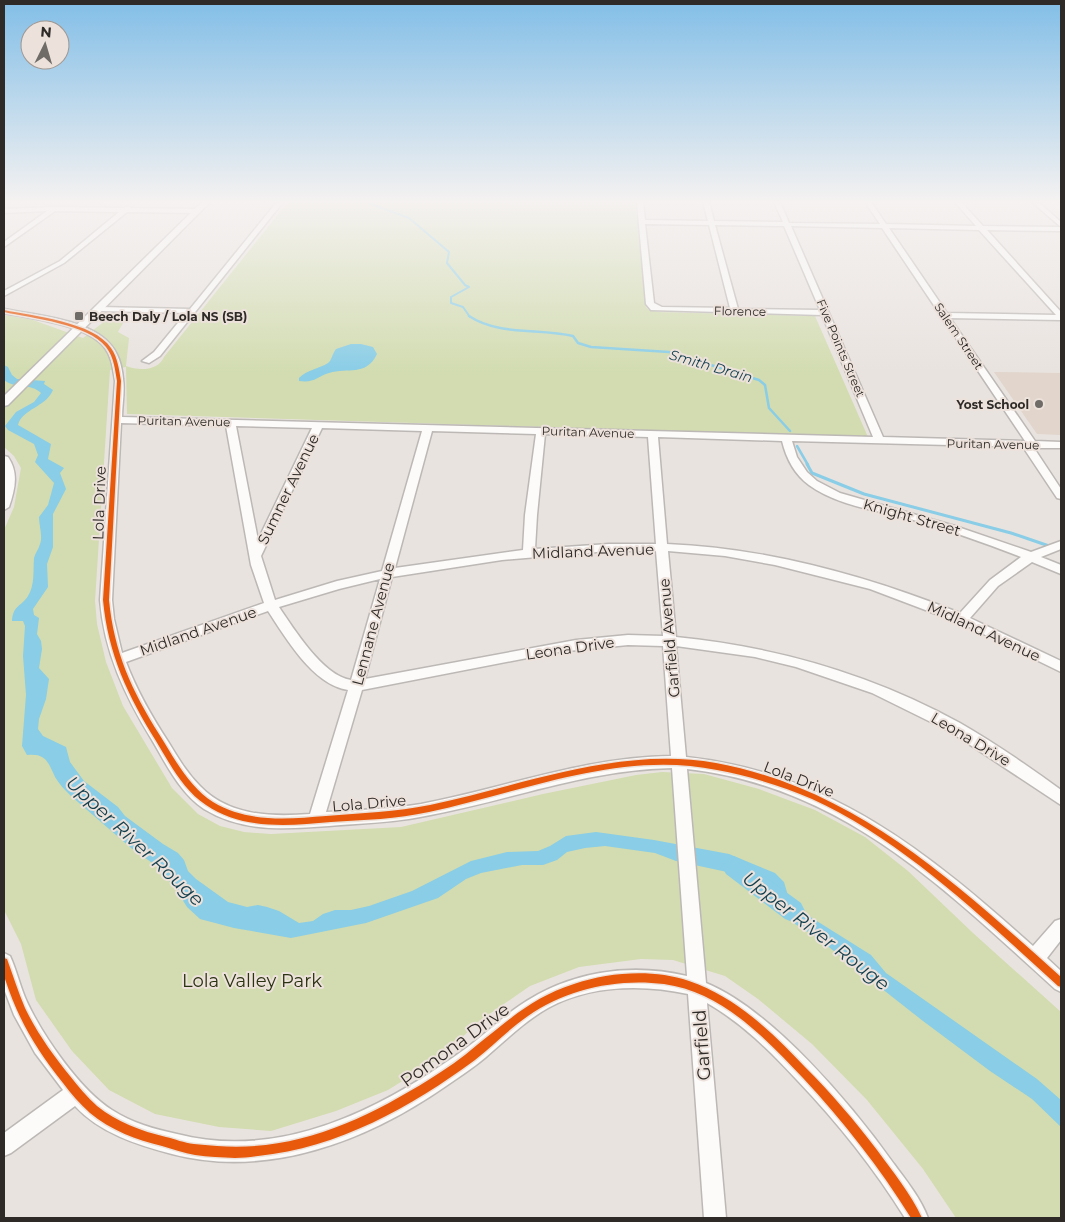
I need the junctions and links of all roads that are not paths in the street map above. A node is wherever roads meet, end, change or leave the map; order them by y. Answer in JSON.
{"nodes":[{"id":1,"x":66,"y":259,"type":"edge"},
{"id":2,"x":149,"y":259,"type":"edge"},
{"id":3,"x":234,"y":259,"type":"edge"},
{"id":4,"x":645,"y":259,"type":"edge"},
{"id":5,"x":721,"y":259,"type":"edge"},
{"id":6,"x":802,"y":259,"type":"edge"},
{"id":7,"x":906,"y":259,"type":"edge"},
{"id":8,"x":1009,"y":259,"type":"edge"},
{"id":9,"x":4,"y":294,"type":"edge"},
{"id":10,"x":99,"y":309,"type":"junction"},
{"id":11,"x":4,"y":311,"type":"edge"},
{"id":12,"x":735,"y":311,"type":"junction"},
{"id":13,"x":192,"y":312,"type":"junction"},
{"id":14,"x":826,"y":313,"type":"junction"},
{"id":15,"x":944,"y":315,"type":"junction"},
{"id":16,"x":1061,"y":317,"type":"edge"},
{"id":17,"x":79,"y":329,"type":"junction"},
{"id":18,"x":146,"y":361,"type":"dead end"},
{"id":19,"x":4,"y":402,"type":"edge"},
{"id":20,"x":116,"y":420,"type":"junction"},
{"id":21,"x":230,"y":422,"type":"junction"},
{"id":22,"x":319,"y":424,"type":"junction"},
{"id":23,"x":428,"y":427,"type":"junction"},
{"id":24,"x":541,"y":430,"type":"junction"},
{"id":25,"x":653,"y":434,"type":"junction"},
{"id":26,"x":786,"y":438,"type":"junction"},
{"id":27,"x":880,"y":441,"type":"junction"},
{"id":28,"x":1030,"y":444,"type":"junction"},
{"id":29,"x":1061,"y":445,"type":"edge"},
{"id":30,"x":4,"y":459,"type":"edge"},
{"id":31,"x":1061,"y":496,"type":"edge"},
{"id":32,"x":4,"y":506,"type":"edge"},
{"id":33,"x":1061,"y":545,"type":"edge"},
{"id":34,"x":662,"y":548,"type":"junction"},
{"id":35,"x":529,"y":553,"type":"junction"},
{"id":36,"x":257,"y":554,"type":"junction"},
{"id":37,"x":1032,"y":557,"type":"junction"},
{"id":38,"x":1061,"y":570,"type":"edge"},
{"id":39,"x":387,"y":574,"type":"junction"},
{"id":40,"x":271,"y":606,"type":"junction"},
{"id":41,"x":964,"y":618,"type":"junction"},
{"id":42,"x":670,"y":641,"type":"junction"},
{"id":43,"x":118,"y":660,"type":"junction"},
{"id":44,"x":1061,"y":667,"type":"edge"},
{"id":45,"x":356,"y":686,"type":"junction"},
{"id":46,"x":679,"y":762,"type":"junction"},
{"id":47,"x":1061,"y":798,"type":"edge"},
{"id":48,"x":316,"y":820,"type":"junction"},
{"id":49,"x":686,"y":842,"type":"joint"},
{"id":50,"x":1061,"y":927,"type":"edge"},
{"id":51,"x":1034,"y":959,"type":"junction"},
{"id":52,"x":4,"y":962,"type":"edge"},
{"id":53,"x":1061,"y":983,"type":"edge"},
{"id":54,"x":697,"y":989,"type":"junction"},
{"id":55,"x":77,"y":1092,"type":"junction"},
{"id":56,"x":4,"y":1146,"type":"edge"},
{"id":57,"x":715,"y":1218,"type":"edge"},
{"id":58,"x":917,"y":1218,"type":"edge"}],
"edges":[{"from":1,"to":9,"type":"street"},
{"from":2,"to":10,"type":"main road"},
{"from":3,"to":13,"type":"street"},
{"from":4,"to":12,"type":"street","name":"Florence"},
{"from":5,"to":12,"type":"street"},
{"from":6,"to":14,"type":"street","name":"Five Points Street"},
{"from":7,"to":15,"type":"street","name":"Salem Street"},
{"from":8,"to":16,"type":"street"},
{"from":10,"to":13,"type":"street"},
{"from":10,"to":17,"type":"main road"},
{"from":11,"to":17,"type":"street","name":"Lola Drive"},
{"from":12,"to":14,"type":"street","name":"Florence"},
{"from":13,"to":18,"type":"street"},
{"from":14,"to":27,"type":"street","name":"Five Points Street"},
{"from":15,"to":16,"type":"street"},
{"from":15,"to":28,"type":"street","name":"Salem Street"},
{"from":17,"to":19,"type":"main road"},
{"from":17,"to":20,"type":"street","name":"Lola Drive"},
{"from":20,"to":21,"type":"street","name":"Puritan Avenue"},
{"from":20,"to":43,"type":"street","name":"Lola Drive"},
{"from":21,"to":22,"type":"street","name":"Puritan Avenue"},
{"from":21,"to":36,"type":"street"},
{"from":22,"to":23,"type":"street","name":"Puritan Avenue"},
{"from":22,"to":36,"type":"street","name":"Sumner Avenue"},
{"from":23,"to":24,"type":"street","name":"Puritan Avenue"},
{"from":23,"to":39,"type":"street","name":"Lennane Avenue"},
{"from":24,"to":25,"type":"street","name":"Puritan Avenue"},
{"from":24,"to":35,"type":"street"},
{"from":25,"to":26,"type":"street","name":"Puritan Avenue"},
{"from":25,"to":34,"type":"street","name":"Garfield Avenue"},
{"from":26,"to":27,"type":"street","name":"Puritan Avenue"},
{"from":26,"to":37,"type":"street","name":"Knight Street"},
{"from":27,"to":28,"type":"street","name":"Puritan Avenue"},
{"from":28,"to":29,"type":"street","name":"Puritan Avenue"},
{"from":28,"to":31,"type":"street","name":"Salem Street"},
{"from":30,"to":32,"type":"street"},
{"from":33,"to":37,"type":"street"},
{"from":34,"to":35,"type":"street","name":"Midland Avenue"},
{"from":34,"to":41,"type":"street","name":"Midland Avenue"},
{"from":34,"to":42,"type":"street","name":"Garfield Avenue"},
{"from":35,"to":39,"type":"street","name":"Midland Avenue"},
{"from":36,"to":40,"type":"street"},
{"from":37,"to":38,"type":"street","name":"Knight Street"},
{"from":37,"to":41,"type":"street"},
{"from":39,"to":40,"type":"street","name":"Midland Avenue"},
{"from":39,"to":45,"type":"street","name":"Lennane Avenue"},
{"from":40,"to":43,"type":"street","name":"Midland Avenue"},
{"from":40,"to":45,"type":"street"},
{"from":41,"to":44,"type":"street","name":"Midland Avenue"},
{"from":42,"to":45,"type":"street","name":"Leona Drive"},
{"from":42,"to":46,"type":"street","name":"Garfield Avenue"},
{"from":42,"to":47,"type":"street","name":"Leona Drive"},
{"from":43,"to":48,"type":"street","name":"Lola Drive"},
{"from":45,"to":48,"type":"street","name":"Lennane Avenue"},
{"from":46,"to":48,"type":"street","name":"Lola Drive"},
{"from":46,"to":49,"type":"street","name":"Garfield Avenue"},
{"from":46,"to":51,"type":"street","name":"Lola Drive"},
{"from":49,"to":54,"type":"street","name":"Garfield"},
{"from":50,"to":51,"type":"street"},
{"from":51,"to":53,"type":"street","name":"Lola Drive"},
{"from":52,"to":55,"type":"street","name":"Pomona Drive"},
{"from":54,"to":55,"type":"street","name":"Pomona Drive"},
{"from":54,"to":57,"type":"street","name":"Garfield"},
{"from":54,"to":58,"type":"street","name":"Pomona Drive"},
{"from":55,"to":56,"type":"street"}]}
